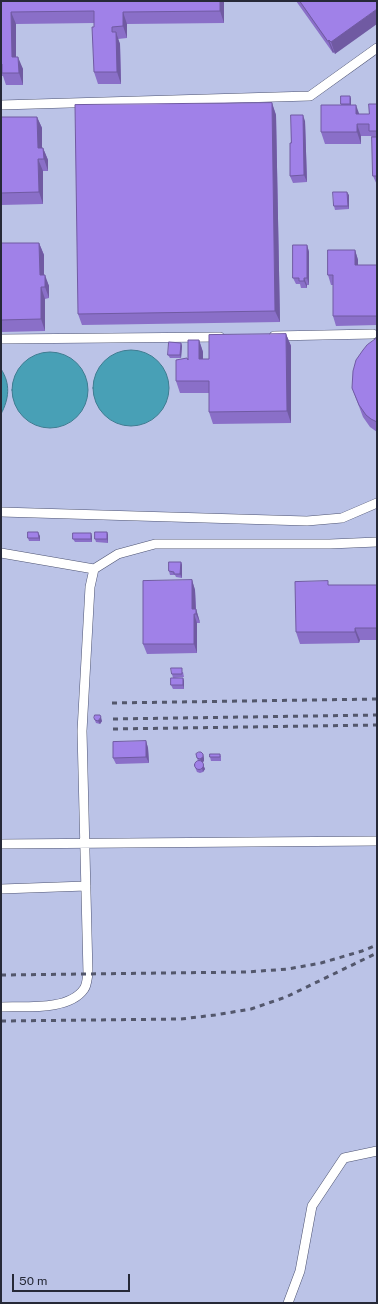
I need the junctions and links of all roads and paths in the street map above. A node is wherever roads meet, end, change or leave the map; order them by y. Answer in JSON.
{"nodes":[{"id":1,"x":377,"y":48,"type":"edge"},
{"id":2,"x":1,"y":105,"type":"edge"},
{"id":3,"x":373,"y":334,"type":"dead end"},
{"id":4,"x":233,"y":336,"type":"edge"},
{"id":5,"x":264,"y":336,"type":"edge"},
{"id":6,"x":1,"y":339,"type":"edge"},
{"id":7,"x":377,"y":503,"type":"edge"},
{"id":8,"x":1,"y":512,"type":"edge"},
{"id":9,"x":377,"y":542,"type":"edge"},
{"id":10,"x":1,"y":553,"type":"edge"},
{"id":11,"x":94,"y":569,"type":"junction"},
{"id":12,"x":377,"y":841,"type":"edge"},
{"id":13,"x":85,"y":843,"type":"junction"},
{"id":14,"x":1,"y":844,"type":"edge"},
{"id":15,"x":86,"y":886,"type":"junction"},
{"id":16,"x":1,"y":889,"type":"edge"},
{"id":17,"x":1,"y":1007,"type":"edge"},
{"id":18,"x":377,"y":1151,"type":"edge"},
{"id":19,"x":288,"y":1303,"type":"edge"}],
"edges":[{"from":1,"to":2,"type":"lane"},
{"from":3,"to":5,"type":"lane"},
{"from":4,"to":6,"type":"lane"},
{"from":7,"to":8,"type":"lane"},
{"from":9,"to":11,"type":"lane"},
{"from":10,"to":11,"type":"lane"},
{"from":11,"to":13,"type":"lane"},
{"from":12,"to":13,"type":"lane"},
{"from":13,"to":14,"type":"lane"},
{"from":13,"to":15,"type":"lane"},
{"from":15,"to":16,"type":"lane"},
{"from":15,"to":17,"type":"lane"},
{"from":18,"to":19,"type":"lane"}]}
